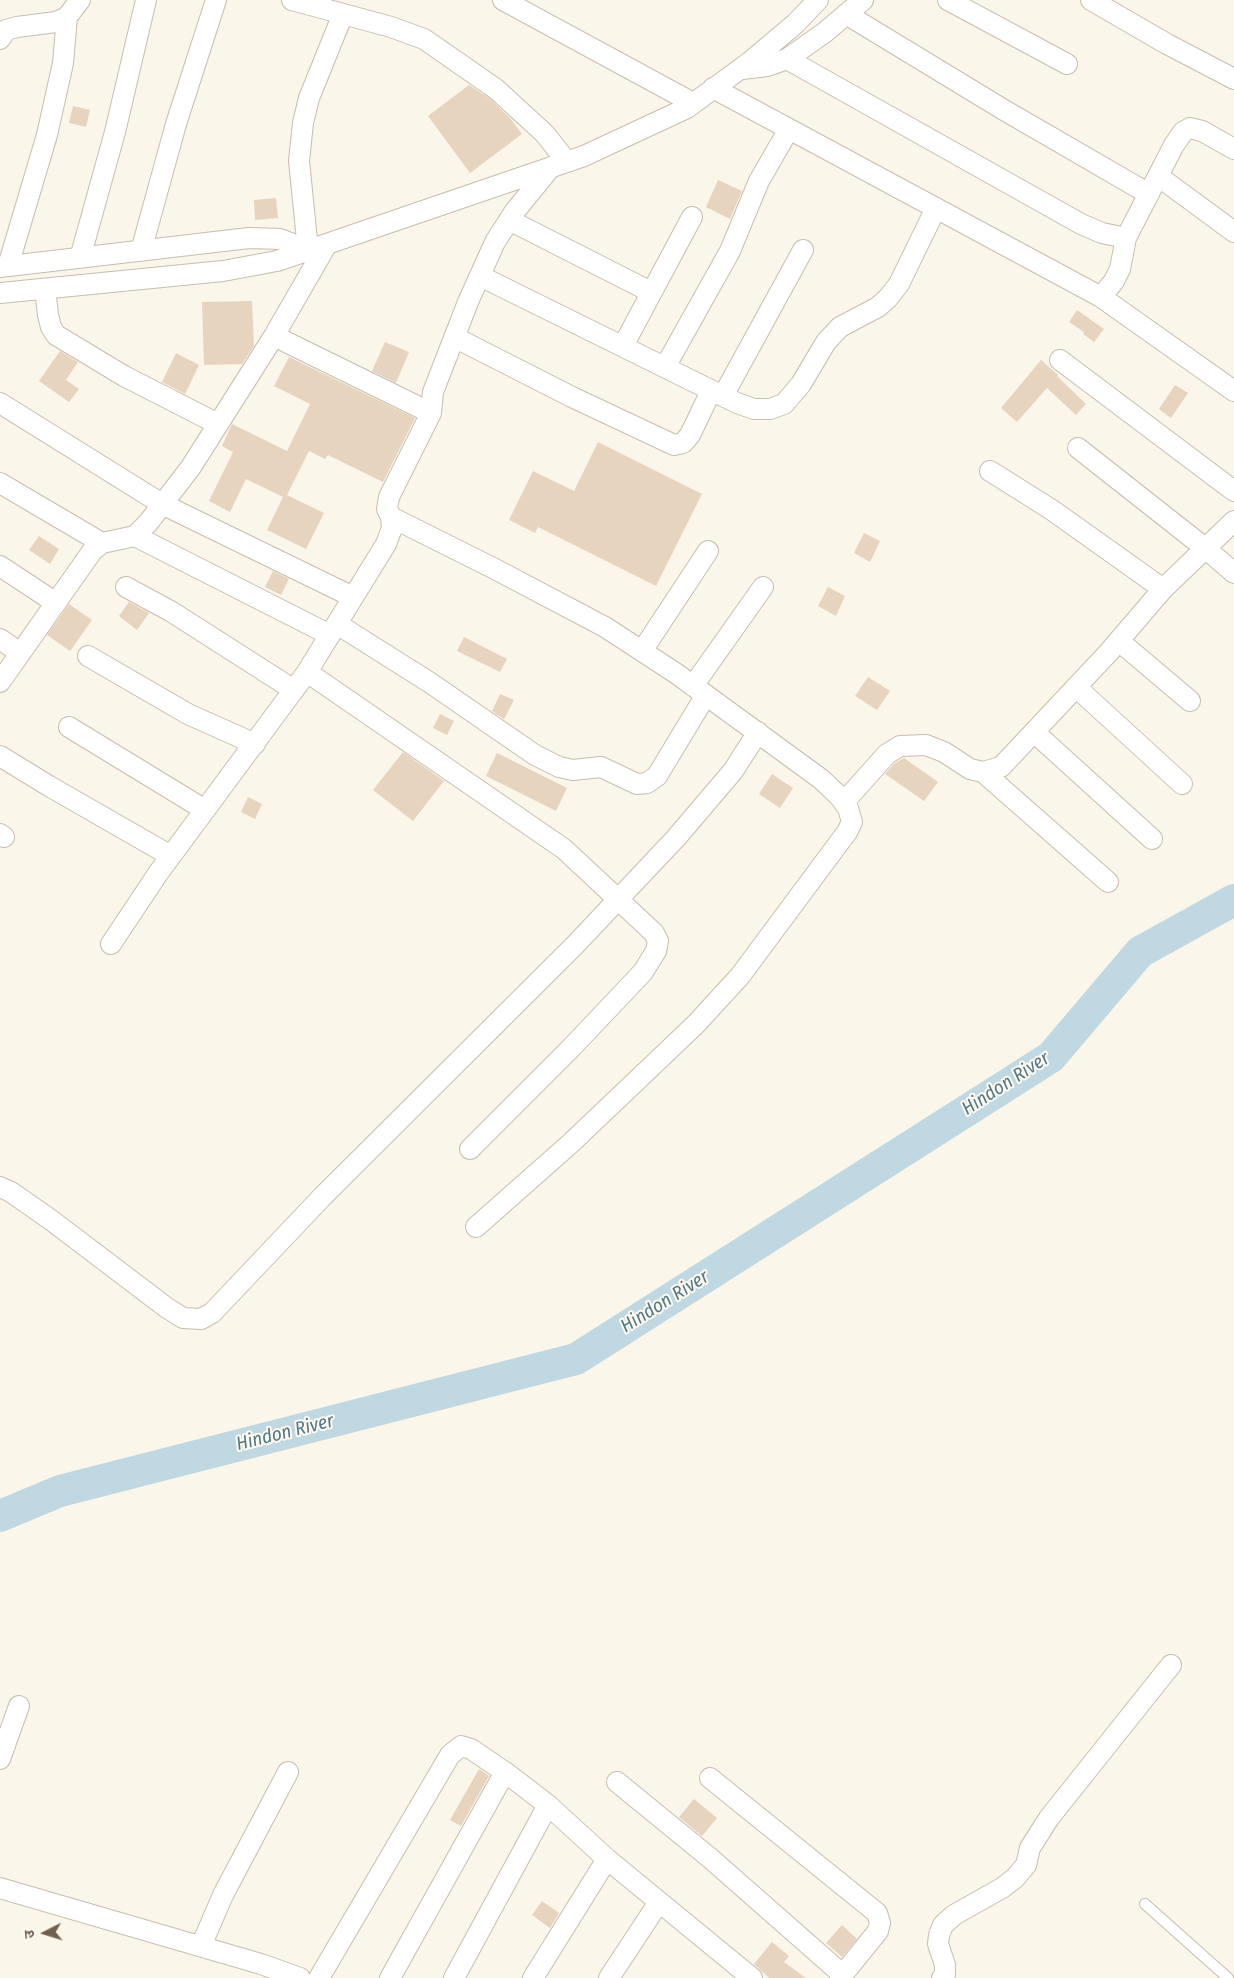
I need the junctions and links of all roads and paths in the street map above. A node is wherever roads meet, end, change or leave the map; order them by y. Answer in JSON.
{"nodes":[{"id":1,"x":80,"y":0,"type":"edge"},
{"id":2,"x":146,"y":0,"type":"edge"},
{"id":3,"x":216,"y":0,"type":"edge"},
{"id":4,"x":292,"y":0,"type":"edge"},
{"id":5,"x":503,"y":0,"type":"edge"},
{"id":6,"x":818,"y":0,"type":"edge"},
{"id":7,"x":863,"y":0,"type":"edge"},
{"id":8,"x":948,"y":0,"type":"edge"},
{"id":9,"x":1091,"y":0,"type":"edge"},
{"id":10,"x":343,"y":14,"type":"junction"},
{"id":11,"x":846,"y":14,"type":"junction"},
{"id":12,"x":67,"y":17,"type":"junction"},
{"id":13,"x":0,"y":39,"type":"edge"},
{"id":14,"x":787,"y":59,"type":"junction"},
{"id":15,"x":1067,"y":64,"type":"dead end"},
{"id":16,"x":739,"y":70,"type":"junction"},
{"id":17,"x":1234,"y":79,"type":"edge"},
{"id":18,"x":713,"y":88,"type":"junction"},
{"id":19,"x":693,"y":103,"type":"junction"},
{"id":20,"x":789,"y":129,"type":"junction"},
{"id":21,"x":1234,"y":149,"type":"edge"},
{"id":22,"x":559,"y":164,"type":"junction"},
{"id":23,"x":1158,"y":176,"type":"junction"},
{"id":24,"x":1149,"y":194,"type":"junction"},
{"id":25,"x":936,"y":208,"type":"junction"},
{"id":26,"x":692,"y":217,"type":"dead end"},
{"id":27,"x":509,"y":220,"type":"junction"},
{"id":28,"x":1234,"y":232,"type":"edge"},
{"id":29,"x":1126,"y":238,"type":"junction"},
{"id":30,"x":327,"y":244,"type":"junction"},
{"id":31,"x":308,"y":250,"type":"junction"},
{"id":32,"x":803,"y":250,"type":"dead end"},
{"id":33,"x":141,"y":251,"type":"junction"},
{"id":34,"x":80,"y":258,"type":"junction"},
{"id":35,"x":4,"y":267,"type":"edge"},
{"id":36,"x":480,"y":276,"type":"junction"},
{"id":37,"x":45,"y":289,"type":"junction"},
{"id":38,"x":652,"y":292,"type":"junction"},
{"id":39,"x":0,"y":294,"type":"edge"},
{"id":40,"x":1101,"y":297,"type":"junction"},
{"id":41,"x":274,"y":336,"type":"junction"},
{"id":42,"x":454,"y":337,"type":"junction"},
{"id":43,"x":623,"y":346,"type":"junction"},
{"id":44,"x":1060,"y":360,"type":"dead end"},
{"id":45,"x":665,"y":367,"type":"junction"},
{"id":46,"x":1234,"y":391,"type":"edge"},
{"id":47,"x":717,"y":393,"type":"junction"},
{"id":48,"x":0,"y":403,"type":"edge"},
{"id":49,"x":431,"y":413,"type":"junction"},
{"id":50,"x":218,"y":424,"type":"junction"},
{"id":51,"x":1078,"y":448,"type":"dead end"},
{"id":52,"x":990,"y":471,"type":"dead end"},
{"id":53,"x":0,"y":483,"type":"edge"},
{"id":54,"x":1234,"y":491,"type":"edge"},
{"id":55,"x":162,"y":504,"type":"junction"},
{"id":56,"x":391,"y":517,"type":"junction"},
{"id":57,"x":1234,"y":521,"type":"edge"},
{"id":58,"x":135,"y":536,"type":"junction"},
{"id":59,"x":102,"y":543,"type":"junction"},
{"id":60,"x":1205,"y":548,"type":"junction"},
{"id":61,"x":708,"y":551,"type":"dead end"},
{"id":62,"x":0,"y":566,"type":"edge"},
{"id":63,"x":1234,"y":574,"type":"edge"},
{"id":64,"x":126,"y":587,"type":"dead end"},
{"id":65,"x":763,"y":587,"type":"dead end"},
{"id":66,"x":1163,"y":589,"type":"junction"},
{"id":67,"x":353,"y":598,"type":"junction"},
{"id":68,"x":56,"y":603,"type":"junction"},
{"id":69,"x":333,"y":629,"type":"junction"},
{"id":70,"x":0,"y":639,"type":"edge"},
{"id":71,"x":1118,"y":641,"type":"junction"},
{"id":72,"x":642,"y":651,"type":"junction"},
{"id":73,"x":20,"y":653,"type":"junction"},
{"id":74,"x":88,"y":656,"type":"dead end"},
{"id":75,"x":307,"y":672,"type":"junction"},
{"id":76,"x":0,"y":682,"type":"edge"},
{"id":77,"x":1076,"y":687,"type":"junction"},
{"id":78,"x":294,"y":690,"type":"junction"},
{"id":79,"x":700,"y":690,"type":"junction"},
{"id":80,"x":1190,"y":701,"type":"dead end"},
{"id":81,"x":69,"y":727,"type":"dead end"},
{"id":82,"x":758,"y":732,"type":"junction"},
{"id":83,"x":1034,"y":732,"type":"junction"},
{"id":84,"x":255,"y":744,"type":"junction"},
{"id":85,"x":0,"y":756,"type":"edge"},
{"id":86,"x":983,"y":772,"type":"junction"},
{"id":87,"x":1182,"y":784,"type":"dead end"},
{"id":88,"x":844,"y":802,"type":"junction"},
{"id":89,"x":205,"y":810,"type":"junction"},
{"id":90,"x":1152,"y":839,"type":"dead end"},
{"id":91,"x":171,"y":856,"type":"junction"},
{"id":92,"x":1108,"y":882,"type":"dead end"},
{"id":93,"x":618,"y":900,"type":"junction"},
{"id":94,"x":111,"y":944,"type":"dead end"},
{"id":95,"x":470,"y":1149,"type":"dead end"},
{"id":96,"x":0,"y":1187,"type":"edge"},
{"id":97,"x":476,"y":1227,"type":"dead end"},
{"id":98,"x":1171,"y":1665,"type":"dead end"},
{"id":99,"x":19,"y":1706,"type":"dead end"},
{"id":100,"x":0,"y":1759,"type":"edge"},
{"id":101,"x":288,"y":1772,"type":"dead end"},
{"id":102,"x":506,"y":1772,"type":"junction"},
{"id":103,"x":710,"y":1778,"type":"dead end"},
{"id":104,"x":617,"y":1782,"type":"dead end"},
{"id":105,"x":548,"y":1805,"type":"junction"},
{"id":106,"x":607,"y":1858,"type":"junction"},
{"id":107,"x":0,"y":1888,"type":"edge"},
{"id":108,"x":659,"y":1902,"type":"junction"},
{"id":109,"x":1145,"y":1904,"type":"dead end"},
{"id":110,"x":200,"y":1946,"type":"junction"},
{"id":111,"x":842,"y":1976,"type":"edge"},
{"id":112,"x":300,"y":1978,"type":"edge"},
{"id":113,"x":319,"y":1978,"type":"edge"},
{"id":114,"x":390,"y":1978,"type":"edge"},
{"id":115,"x":454,"y":1978,"type":"edge"},
{"id":116,"x":534,"y":1978,"type":"edge"},
{"id":117,"x":609,"y":1978,"type":"edge"},
{"id":118,"x":752,"y":1978,"type":"edge"},
{"id":119,"x":942,"y":1978,"type":"edge"},
{"id":120,"x":1228,"y":1978,"type":"edge"}],
"edges":[{"from":1,"to":12,"type":"street"},
{"from":2,"to":34,"type":"street"},
{"from":3,"to":33,"type":"street"},
{"from":4,"to":10,"type":"street"},
{"from":5,"to":19,"type":"street"},
{"from":6,"to":16,"type":"street"},
{"from":7,"to":11,"type":"street"},
{"from":8,"to":15,"type":"street"},
{"from":9,"to":17,"type":"street"},
{"from":10,"to":22,"type":"street"},
{"from":10,"to":31,"type":"street"},
{"from":11,"to":14,"type":"street"},
{"from":11,"to":24,"type":"street"},
{"from":12,"to":13,"type":"street"},
{"from":12,"to":35,"type":"street"},
{"from":14,"to":16,"type":"street"},
{"from":14,"to":29,"type":"street"},
{"from":16,"to":18,"type":"street"},
{"from":18,"to":19,"type":"street"},
{"from":18,"to":20,"type":"street"},
{"from":19,"to":22,"type":"street"},
{"from":20,"to":25,"type":"street"},
{"from":20,"to":45,"type":"street"},
{"from":21,"to":23,"type":"street"},
{"from":22,"to":27,"type":"street"},
{"from":22,"to":30,"type":"street"},
{"from":23,"to":24,"type":"street"},
{"from":23,"to":28,"type":"street"},
{"from":24,"to":29,"type":"street"},
{"from":25,"to":40,"type":"street"},
{"from":25,"to":47,"type":"street"},
{"from":26,"to":38,"type":"street"},
{"from":27,"to":36,"type":"street"},
{"from":27,"to":38,"type":"street"},
{"from":29,"to":40,"type":"street"},
{"from":30,"to":31,"type":"street"},
{"from":30,"to":41,"type":"street"},
{"from":31,"to":33,"type":"street"},
{"from":31,"to":37,"type":"street"},
{"from":32,"to":47,"type":"street"},
{"from":33,"to":34,"type":"street"},
{"from":34,"to":35,"type":"street"},
{"from":36,"to":42,"type":"street"},
{"from":36,"to":43,"type":"street"},
{"from":37,"to":39,"type":"street"},
{"from":37,"to":50,"type":"street"},
{"from":38,"to":43,"type":"street"},
{"from":40,"to":46,"type":"street"},
{"from":41,"to":49,"type":"street"},
{"from":41,"to":50,"type":"street"},
{"from":42,"to":47,"type":"street"},
{"from":42,"to":49,"type":"street"},
{"from":43,"to":45,"type":"street"},
{"from":44,"to":54,"type":"street"},
{"from":45,"to":47,"type":"street"},
{"from":48,"to":55,"type":"street"},
{"from":49,"to":56,"type":"street"},
{"from":50,"to":55,"type":"street"},
{"from":51,"to":60,"type":"street"},
{"from":52,"to":66,"type":"street"},
{"from":53,"to":59,"type":"street"},
{"from":55,"to":58,"type":"street"},
{"from":55,"to":67,"type":"street"},
{"from":56,"to":67,"type":"street"},
{"from":56,"to":72,"type":"street"},
{"from":57,"to":60,"type":"street"},
{"from":58,"to":59,"type":"street"},
{"from":58,"to":69,"type":"street"},
{"from":59,"to":68,"type":"street"},
{"from":60,"to":63,"type":"street"},
{"from":60,"to":66,"type":"street"},
{"from":61,"to":72,"type":"street"},
{"from":62,"to":68,"type":"street"},
{"from":64,"to":78,"type":"street"},
{"from":65,"to":79,"type":"street"},
{"from":66,"to":71,"type":"street"},
{"from":67,"to":69,"type":"street"},
{"from":68,"to":73,"type":"street"},
{"from":69,"to":75,"type":"street"},
{"from":69,"to":79,"type":"street"},
{"from":70,"to":73,"type":"street"},
{"from":71,"to":77,"type":"street"},
{"from":71,"to":80,"type":"street"},
{"from":72,"to":79,"type":"street"},
{"from":73,"to":76,"type":"street"},
{"from":74,"to":84,"type":"street"},
{"from":75,"to":78,"type":"street"},
{"from":75,"to":93,"type":"street"},
{"from":77,"to":83,"type":"street"},
{"from":77,"to":87,"type":"street"},
{"from":78,"to":84,"type":"street"},
{"from":79,"to":82,"type":"street"},
{"from":81,"to":89,"type":"street"},
{"from":82,"to":88,"type":"street"},
{"from":82,"to":93,"type":"street"},
{"from":83,"to":86,"type":"street"},
{"from":83,"to":90,"type":"street"},
{"from":84,"to":89,"type":"street"},
{"from":85,"to":91,"type":"street"},
{"from":86,"to":88,"type":"street"},
{"from":86,"to":92,"type":"street"},
{"from":88,"to":97,"type":"street"},
{"from":89,"to":91,"type":"street"},
{"from":91,"to":94,"type":"street"},
{"from":93,"to":95,"type":"street"},
{"from":93,"to":96,"type":"street"},
{"from":98,"to":119,"type":"street"},
{"from":99,"to":100,"type":"street"},
{"from":101,"to":110,"type":"street"},
{"from":102,"to":105,"type":"street"},
{"from":102,"to":113,"type":"street"},
{"from":102,"to":114,"type":"street"},
{"from":103,"to":111,"type":"street"},
{"from":104,"to":111,"type":"street"},
{"from":105,"to":106,"type":"street"},
{"from":105,"to":115,"type":"street"},
{"from":106,"to":108,"type":"street"},
{"from":106,"to":116,"type":"street"},
{"from":107,"to":110,"type":"street"},
{"from":108,"to":117,"type":"street"},
{"from":108,"to":118,"type":"street"},
{"from":109,"to":120,"type":"lane"},
{"from":110,"to":112,"type":"street"}]}
